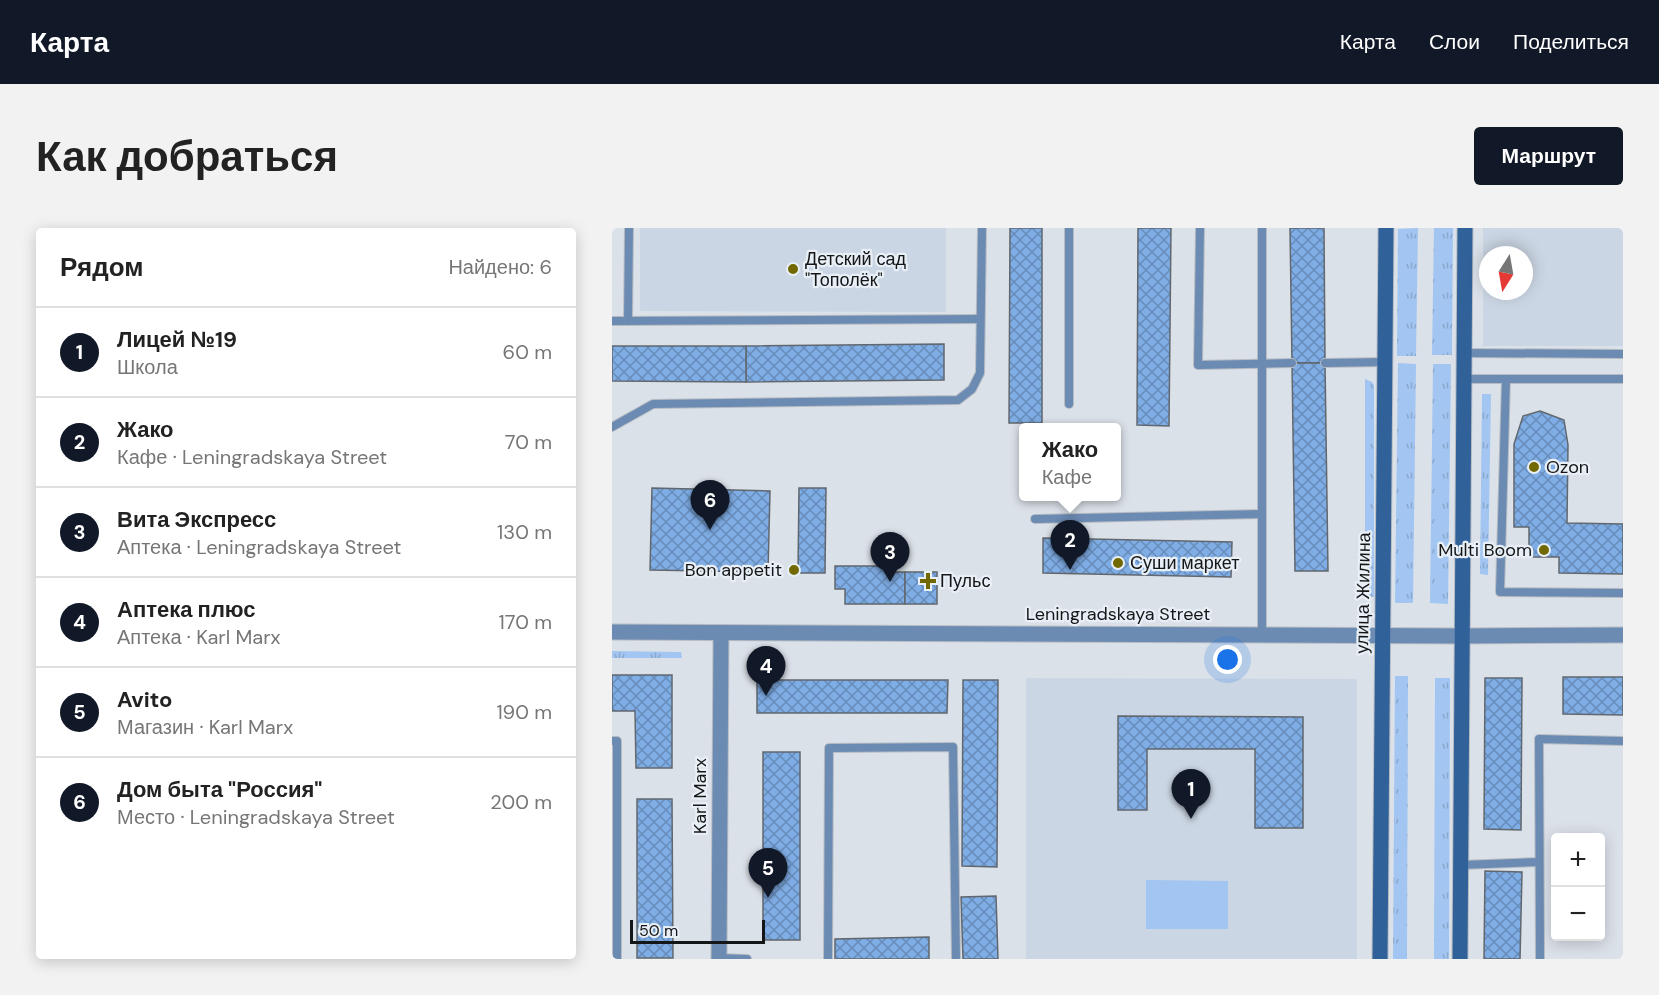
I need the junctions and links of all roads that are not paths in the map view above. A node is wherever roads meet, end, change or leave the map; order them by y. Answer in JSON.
{"nodes":[{"id":1,"x":629,"y":228,"type":"edge"},
{"id":2,"x":982,"y":228,"type":"edge"},
{"id":3,"x":1069,"y":228,"type":"edge"},
{"id":4,"x":1200,"y":228,"type":"edge"},
{"id":5,"x":1262,"y":228,"type":"edge"},
{"id":6,"x":1386,"y":228,"type":"edge"},
{"id":7,"x":1465,"y":228,"type":"edge"},
{"id":8,"x":980,"y":319,"type":"junction"},
{"id":9,"x":612,"y":321,"type":"edge"},
{"id":10,"x":628,"y":321,"type":"junction"},
{"id":11,"x":1465,"y":353,"type":"junction"},
{"id":12,"x":1623,"y":354,"type":"edge"},
{"id":13,"x":1385,"y":362,"type":"junction"},
{"id":14,"x":1262,"y":363,"type":"junction"},
{"id":15,"x":1292,"y":363,"type":"dead end"},
{"id":16,"x":1325,"y":363,"type":"dead end"},
{"id":17,"x":1465,"y":379,"type":"junction"},
{"id":18,"x":1506,"y":379,"type":"junction"},
{"id":19,"x":1623,"y":380,"type":"edge"},
{"id":20,"x":1070,"y":404,"type":"dead end"},
{"id":21,"x":612,"y":427,"type":"edge"},
{"id":22,"x":1262,"y":514,"type":"junction"},
{"id":23,"x":1035,"y":519,"type":"dead end"},
{"id":24,"x":1623,"y":593,"type":"edge"},
{"id":25,"x":612,"y":632,"type":"edge"},
{"id":26,"x":720,"y":633,"type":"junction"},
{"id":27,"x":1262,"y":634,"type":"junction"},
{"id":28,"x":1382,"y":635,"type":"junction"},
{"id":29,"x":1623,"y":635,"type":"edge"},
{"id":30,"x":1462,"y":636,"type":"junction"},
{"id":31,"x":612,"y":741,"type":"edge"},
{"id":32,"x":1623,"y":741,"type":"edge"},
{"id":33,"x":1539,"y":862,"type":"junction"},
{"id":34,"x":1461,"y":865,"type":"junction"},
{"id":35,"x":617,"y":959,"type":"edge"},
{"id":36,"x":719,"y":959,"type":"edge"},
{"id":37,"x":747,"y":959,"type":"edge"},
{"id":38,"x":828,"y":959,"type":"edge"},
{"id":39,"x":956,"y":959,"type":"edge"},
{"id":40,"x":1380,"y":959,"type":"edge"},
{"id":41,"x":1460,"y":959,"type":"edge"},
{"id":42,"x":1539,"y":959,"type":"edge"}],
"edges":[{"from":1,"to":10,"type":"lane"},
{"from":2,"to":8,"type":"lane"},
{"from":3,"to":20,"type":"lane"},
{"from":4,"to":14,"type":"lane"},
{"from":5,"to":14,"type":"lane"},
{"from":6,"to":13,"type":"main road","name":"улица Жилина"},
{"from":7,"to":11,"type":"main road"},
{"from":8,"to":10,"type":"lane"},
{"from":8,"to":21,"type":"lane"},
{"from":9,"to":10,"type":"lane"},
{"from":11,"to":12,"type":"lane"},
{"from":11,"to":17,"type":"main road"},
{"from":13,"to":16,"type":"lane"},
{"from":13,"to":28,"type":"main road","name":"улица Жилина"},
{"from":14,"to":15,"type":"lane"},
{"from":14,"to":22,"type":"lane"},
{"from":17,"to":18,"type":"lane"},
{"from":17,"to":30,"type":"main road"},
{"from":18,"to":19,"type":"lane"},
{"from":18,"to":24,"type":"lane"},
{"from":22,"to":23,"type":"lane"},
{"from":22,"to":27,"type":"lane"},
{"from":25,"to":26,"type":"street","name":"Leningradskaya Street"},
{"from":26,"to":27,"type":"street","name":"Leningradskaya Street"},
{"from":26,"to":36,"type":"street","name":"Karl Marx"},
{"from":27,"to":28,"type":"street","name":"Leningradskaya Street"},
{"from":28,"to":30,"type":"street","name":"Leningradskaya Street"},
{"from":28,"to":40,"type":"main road","name":"улица Жилина"},
{"from":29,"to":30,"type":"street","name":"Leningradskaya Street"},
{"from":30,"to":34,"type":"main road"},
{"from":31,"to":35,"type":"lane"},
{"from":32,"to":33,"type":"lane"},
{"from":33,"to":34,"type":"lane"},
{"from":33,"to":42,"type":"lane"},
{"from":34,"to":41,"type":"main road"},
{"from":36,"to":37,"type":"lane"},
{"from":38,"to":39,"type":"lane"}]}
